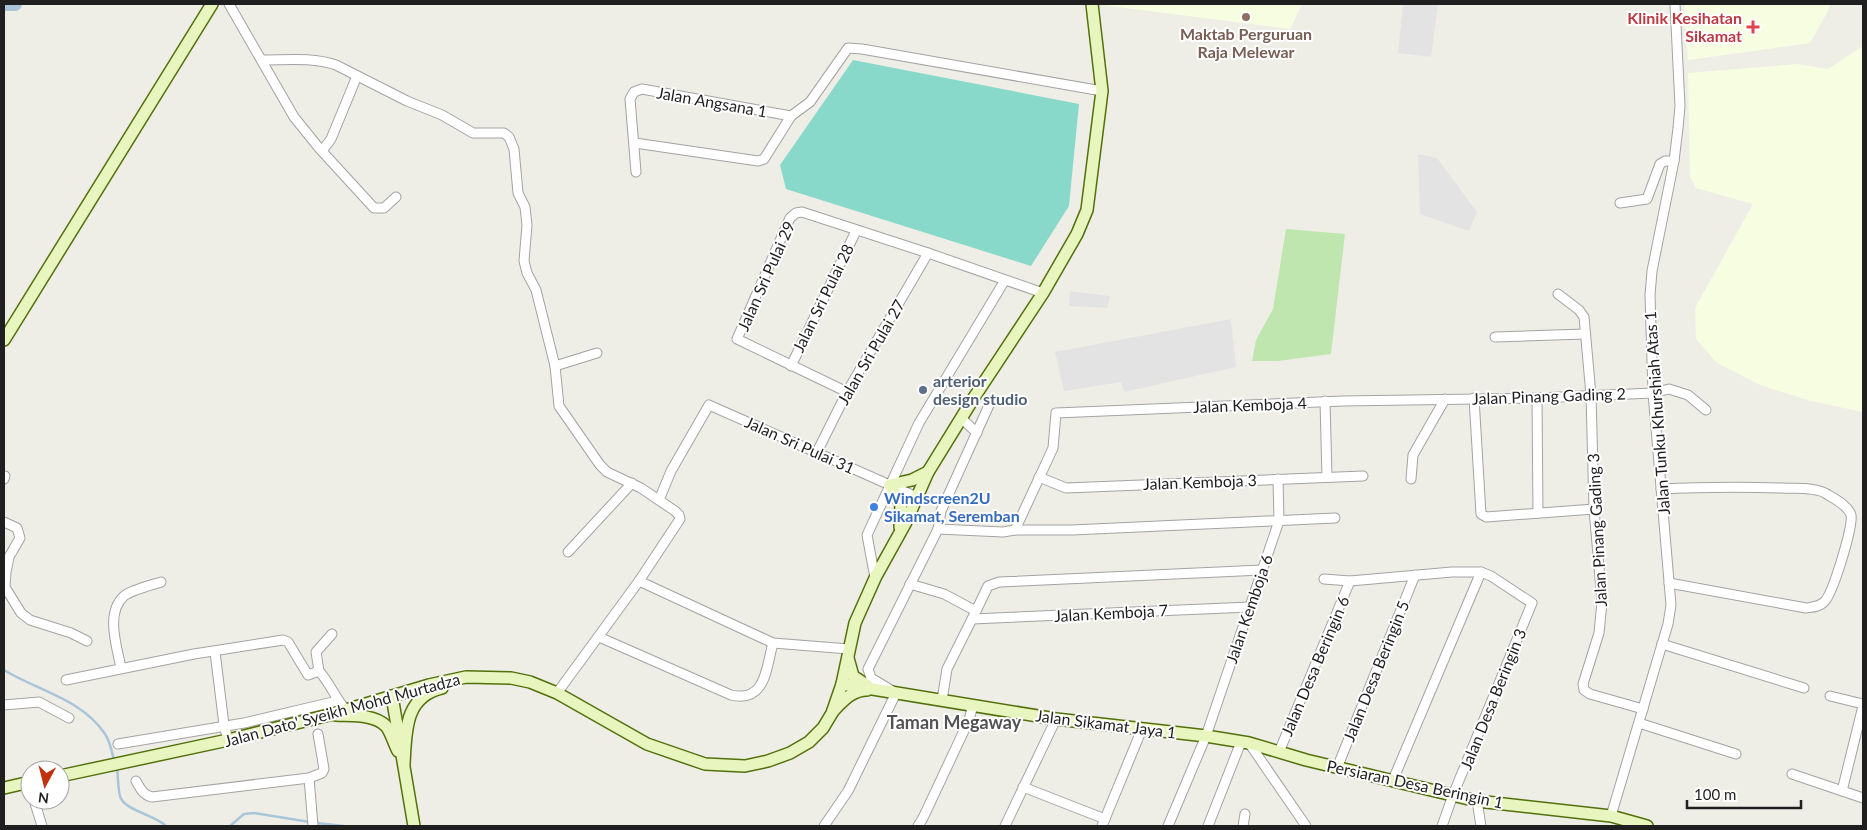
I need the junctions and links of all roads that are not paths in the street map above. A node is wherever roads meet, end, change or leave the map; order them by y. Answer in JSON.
{"nodes":[{"id":1,"x":212,"y":4,"type":"edge"},
{"id":2,"x":229,"y":4,"type":"edge"},
{"id":3,"x":1092,"y":4,"type":"edge"},
{"id":4,"x":1675,"y":4,"type":"edge"},
{"id":5,"x":262,"y":60,"type":"junction"},
{"id":6,"x":357,"y":76,"type":"junction"},
{"id":7,"x":1102,"y":91,"type":"junction"},
{"id":8,"x":791,"y":116,"type":"junction"},
{"id":9,"x":635,"y":144,"type":"junction"},
{"id":10,"x":322,"y":151,"type":"junction"},
{"id":11,"x":1674,"y":161,"type":"junction"},
{"id":12,"x":636,"y":172,"type":"dead end"},
{"id":13,"x":396,"y":197,"type":"dead end"},
{"id":14,"x":1620,"y":203,"type":"dead end"},
{"id":15,"x":856,"y":231,"type":"junction"},
{"id":16,"x":928,"y":253,"type":"junction"},
{"id":17,"x":1005,"y":280,"type":"junction"},
{"id":18,"x":1043,"y":293,"type":"junction"},
{"id":19,"x":1558,"y":294,"type":"dead end"},
{"id":20,"x":1585,"y":334,"type":"junction"},
{"id":21,"x":1495,"y":337,"type":"dead end"},
{"id":22,"x":4,"y":340,"type":"edge"},
{"id":23,"x":597,"y":353,"type":"dead end"},
{"id":24,"x":555,"y":366,"type":"junction"},
{"id":25,"x":791,"y":366,"type":"junction"},
{"id":26,"x":847,"y":392,"type":"junction"},
{"id":27,"x":1653,"y":393,"type":"junction"},
{"id":28,"x":1591,"y":395,"type":"junction"},
{"id":29,"x":1474,"y":398,"type":"junction"},
{"id":30,"x":1536,"y":398,"type":"junction"},
{"id":31,"x":1445,"y":399,"type":"junction"},
{"id":32,"x":1325,"y":401,"type":"junction"},
{"id":33,"x":990,"y":403,"type":"dead end"},
{"id":34,"x":1706,"y":410,"type":"dead end"},
{"id":35,"x":961,"y":418,"type":"junction"},
{"id":36,"x":977,"y":433,"type":"junction"},
{"id":37,"x":817,"y":452,"type":"junction"},
{"id":38,"x":928,"y":472,"type":"junction"},
{"id":39,"x":1363,"y":476,"type":"dead end"},
{"id":40,"x":1039,"y":477,"type":"junction"},
{"id":41,"x":1327,"y":477,"type":"junction"},
{"id":42,"x":1278,"y":479,"type":"junction"},
{"id":43,"x":1411,"y":479,"type":"dead end"},
{"id":44,"x":632,"y":483,"type":"junction"},
{"id":45,"x":890,"y":485,"type":"junction"},
{"id":46,"x":1660,"y":489,"type":"junction"},
{"id":47,"x":917,"y":497,"type":"junction"},
{"id":48,"x":659,"y":500,"type":"junction"},
{"id":49,"x":1594,"y":509,"type":"junction"},
{"id":50,"x":1538,"y":513,"type":"junction"},
{"id":51,"x":1335,"y":518,"type":"dead end"},
{"id":52,"x":1279,"y":521,"type":"junction"},
{"id":53,"x":4,"y":522,"type":"edge"},
{"id":54,"x":938,"y":530,"type":"junction"},
{"id":55,"x":1016,"y":530,"type":"junction"},
{"id":56,"x":900,"y":534,"type":"junction"},
{"id":57,"x":568,"y":552,"type":"dead end"},
{"id":58,"x":1262,"y":570,"type":"junction"},
{"id":59,"x":1481,"y":572,"type":"junction"},
{"id":60,"x":1415,"y":575,"type":"junction"},
{"id":61,"x":875,"y":578,"type":"junction"},
{"id":62,"x":1324,"y":579,"type":"dead end"},
{"id":63,"x":1350,"y":580,"type":"junction"},
{"id":64,"x":162,"y":582,"type":"dead end"},
{"id":65,"x":639,"y":582,"type":"junction"},
{"id":66,"x":1669,"y":583,"type":"junction"},
{"id":67,"x":910,"y":584,"type":"junction"},
{"id":68,"x":1250,"y":607,"type":"junction"},
{"id":69,"x":974,"y":615,"type":"junction"},
{"id":70,"x":332,"y":634,"type":"dead end"},
{"id":71,"x":599,"y":637,"type":"junction"},
{"id":72,"x":87,"y":641,"type":"dead end"},
{"id":73,"x":773,"y":643,"type":"junction"},
{"id":74,"x":1662,"y":644,"type":"junction"},
{"id":75,"x":215,"y":652,"type":"junction"},
{"id":76,"x":848,"y":652,"type":"junction"},
{"id":77,"x":121,"y":668,"type":"junction"},
{"id":78,"x":319,"y":671,"type":"junction"},
{"id":79,"x":511,"y":678,"type":"junction"},
{"id":80,"x":66,"y":680,"type":"dead end"},
{"id":81,"x":842,"y":684,"type":"junction"},
{"id":82,"x":1804,"y":688,"type":"dead end"},
{"id":83,"x":876,"y":690,"type":"junction"},
{"id":84,"x":557,"y":693,"type":"junction"},
{"id":85,"x":896,"y":693,"type":"junction"},
{"id":86,"x":392,"y":696,"type":"junction"},
{"id":87,"x":1830,"y":696,"type":"dead end"},
{"id":88,"x":942,"y":700,"type":"junction"},
{"id":89,"x":337,"y":701,"type":"junction"},
{"id":90,"x":4,"y":705,"type":"edge"},
{"id":91,"x":972,"y":705,"type":"junction"},
{"id":92,"x":1863,"y":705,"type":"edge"},
{"id":93,"x":1643,"y":709,"type":"junction"},
{"id":94,"x":346,"y":710,"type":"junction"},
{"id":95,"x":832,"y":713,"type":"junction"},
{"id":96,"x":329,"y":715,"type":"junction"},
{"id":97,"x":69,"y":718,"type":"dead end"},
{"id":98,"x":1056,"y":719,"type":"junction"},
{"id":99,"x":1639,"y":723,"type":"junction"},
{"id":100,"x":224,"y":726,"type":"junction"},
{"id":101,"x":1142,"y":729,"type":"junction"},
{"id":102,"x":318,"y":734,"type":"dead end"},
{"id":103,"x":1206,"y":736,"type":"junction"},
{"id":104,"x":228,"y":740,"type":"junction"},
{"id":105,"x":1245,"y":743,"type":"junction"},
{"id":106,"x":118,"y":744,"type":"dead end"},
{"id":107,"x":1279,"y":752,"type":"junction"},
{"id":108,"x":1736,"y":754,"type":"dead end"},
{"id":109,"x":404,"y":764,"type":"junction"},
{"id":110,"x":1337,"y":768,"type":"junction"},
{"id":111,"x":70,"y":774,"type":"edge"},
{"id":112,"x":1792,"y":774,"type":"dead end"},
{"id":113,"x":309,"y":778,"type":"junction"},
{"id":114,"x":136,"y":780,"type":"dead end"},
{"id":115,"x":1394,"y":780,"type":"junction"},
{"id":116,"x":20,"y":786,"type":"edge"},
{"id":117,"x":1024,"y":787,"type":"junction"},
{"id":118,"x":4,"y":788,"type":"edge"},
{"id":119,"x":1842,"y":791,"type":"junction"},
{"id":120,"x":1453,"y":795,"type":"junction"},
{"id":121,"x":1863,"y":798,"type":"edge"},
{"id":122,"x":1477,"y":801,"type":"junction"},
{"id":123,"x":37,"y":810,"type":"edge"},
{"id":124,"x":1245,"y":814,"type":"dead end"},
{"id":125,"x":1611,"y":816,"type":"junction"},
{"id":126,"x":1103,"y":822,"type":"edge"},
{"id":127,"x":413,"y":823,"type":"edge"},
{"id":128,"x":1305,"y":825,"type":"edge"},
{"id":129,"x":42,"y":826,"type":"edge"},
{"id":130,"x":313,"y":826,"type":"edge"},
{"id":131,"x":824,"y":826,"type":"edge"},
{"id":132,"x":918,"y":826,"type":"edge"},
{"id":133,"x":1005,"y":826,"type":"edge"},
{"id":134,"x":1168,"y":826,"type":"edge"},
{"id":135,"x":1208,"y":826,"type":"edge"},
{"id":136,"x":1243,"y":826,"type":"edge"},
{"id":137,"x":1316,"y":826,"type":"edge"},
{"id":138,"x":1442,"y":826,"type":"edge"},
{"id":139,"x":1481,"y":826,"type":"edge"},
{"id":140,"x":1647,"y":826,"type":"edge"}],
"edges":[{"from":1,"to":22,"type":"main road"},
{"from":2,"to":5,"type":"street"},
{"from":3,"to":7,"type":"main road","name":"Jalan Dato' Syeikh Mohd Murtadza"},
{"from":4,"to":11,"type":"street","name":"Jalan Tunku Khurshiah Atas 1"},
{"from":5,"to":6,"type":"street"},
{"from":5,"to":10,"type":"street"},
{"from":6,"to":10,"type":"street"},
{"from":6,"to":24,"type":"street"},
{"from":7,"to":8,"type":"street"},
{"from":7,"to":18,"type":"main road","name":"Jalan Dato' Syeikh Mohd Murtadza"},
{"from":8,"to":9,"type":"street"},
{"from":8,"to":9,"type":"street","name":"Jalan Angsana 1"},
{"from":9,"to":12,"type":"street"},
{"from":10,"to":13,"type":"street"},
{"from":11,"to":14,"type":"street"},
{"from":11,"to":27,"type":"street","name":"Jalan Tunku Khurshiah Atas 1"},
{"from":15,"to":16,"type":"street"},
{"from":15,"to":25,"type":"street","name":"Jalan Sri Pulai 28"},
{"from":15,"to":25,"type":"street","name":"Jalan Sri Pulai 29"},
{"from":16,"to":17,"type":"street"},
{"from":16,"to":26,"type":"street","name":"Jalan Sri Pulai 27"},
{"from":17,"to":18,"type":"street"},
{"from":17,"to":45,"type":"street"},
{"from":18,"to":35,"type":"main road","name":"Jalan Dato' Syeikh Mohd Murtadza"},
{"from":19,"to":20,"type":"street","name":"Jalan Pinang Gading 3"},
{"from":20,"to":21,"type":"street"},
{"from":20,"to":28,"type":"street","name":"Jalan Pinang Gading 3"},
{"from":23,"to":24,"type":"street"},
{"from":24,"to":44,"type":"street"},
{"from":25,"to":26,"type":"street"},
{"from":26,"to":37,"type":"street","name":"Jalan Sri Pulai 27"},
{"from":27,"to":28,"type":"street","name":"Jalan Pinang Gading 2"},
{"from":27,"to":34,"type":"street","name":"Jalan Pinang Gading 2"},
{"from":27,"to":46,"type":"street","name":"Jalan Tunku Khurshiah Atas 1"},
{"from":28,"to":30,"type":"street","name":"Jalan Pinang Gading 2"},
{"from":28,"to":49,"type":"street","name":"Jalan Pinang Gading 3"},
{"from":29,"to":30,"type":"street","name":"Jalan Pinang Gading 2"},
{"from":29,"to":31,"type":"street","name":"Jalan Pinang Gading 2"},
{"from":29,"to":50,"type":"street"},
{"from":30,"to":50,"type":"street"},
{"from":31,"to":32,"type":"street","name":"Jalan Kemboja 4"},
{"from":31,"to":43,"type":"street"},
{"from":32,"to":40,"type":"street","name":"Jalan Kemboja 4"},
{"from":32,"to":41,"type":"street"},
{"from":33,"to":36,"type":"street"},
{"from":35,"to":36,"type":"street"},
{"from":35,"to":38,"type":"main road","name":"Jalan Dato' Syeikh Mohd Murtadza"},
{"from":36,"to":54,"type":"street"},
{"from":37,"to":45,"type":"street","name":"Jalan Sri Pulai 31"},
{"from":37,"to":48,"type":"street","name":"Jalan Sri Pulai 31"},
{"from":38,"to":45,"type":"main road"},
{"from":38,"to":47,"type":"main road","name":"Jalan Dato' Syeikh Mohd Murtadza"},
{"from":39,"to":41,"type":"street","name":"Jalan Kemboja 3"},
{"from":40,"to":42,"type":"street","name":"Jalan Kemboja 3"},
{"from":40,"to":55,"type":"street"},
{"from":41,"to":42,"type":"street","name":"Jalan Kemboja 3"},
{"from":42,"to":52,"type":"street","name":"Jalan Kemboja 6"},
{"from":44,"to":48,"type":"street"},
{"from":44,"to":57,"type":"street"},
{"from":45,"to":47,"type":"street","name":"Jalan Sri Pulai 31"},
{"from":45,"to":56,"type":"main road"},
{"from":45,"to":61,"type":"street"},
{"from":46,"to":66,"type":"street","name":"Jalan Tunku Khurshiah Atas 1"},
{"from":46,"to":66,"type":"street"},
{"from":47,"to":56,"type":"main road","name":"Jalan Dato' Syeikh Mohd Murtadza"},
{"from":48,"to":65,"type":"street"},
{"from":49,"to":50,"type":"street"},
{"from":49,"to":93,"type":"street","name":"Jalan Pinang Gading 3"},
{"from":51,"to":52,"type":"street"},
{"from":52,"to":55,"type":"street"},
{"from":52,"to":58,"type":"street","name":"Jalan Kemboja 6"},
{"from":53,"to":72,"type":"street"},
{"from":54,"to":55,"type":"street"},
{"from":54,"to":67,"type":"street"},
{"from":56,"to":61,"type":"main road","name":"Jalan Dato' Syeikh Mohd Murtadza"},
{"from":58,"to":68,"type":"street","name":"Jalan Kemboja 6"},
{"from":58,"to":69,"type":"street"},
{"from":59,"to":60,"type":"street"},
{"from":59,"to":115,"type":"street"},
{"from":59,"to":120,"type":"street","name":"Jalan Desa Beringin 3"},
{"from":60,"to":63,"type":"street"},
{"from":60,"to":110,"type":"street","name":"Jalan Desa Beringin 5"},
{"from":61,"to":76,"type":"main road","name":"Jalan Dato' Syeikh Mohd Murtadza"},
{"from":62,"to":63,"type":"street"},
{"from":63,"to":107,"type":"street","name":"Jalan Desa Beringin 6"},
{"from":64,"to":77,"type":"street"},
{"from":65,"to":71,"type":"street"},
{"from":65,"to":73,"type":"street"},
{"from":66,"to":74,"type":"street","name":"Jalan Tunku Khurshiah Atas 1"},
{"from":67,"to":69,"type":"street"},
{"from":67,"to":85,"type":"street"},
{"from":68,"to":69,"type":"street","name":"Jalan Kemboja 7"},
{"from":68,"to":103,"type":"street","name":"Jalan Kemboja 6"},
{"from":69,"to":88,"type":"street"},
{"from":70,"to":78,"type":"street"},
{"from":71,"to":73,"type":"street"},
{"from":71,"to":84,"type":"street"},
{"from":73,"to":76,"type":"street"},
{"from":74,"to":82,"type":"street"},
{"from":74,"to":93,"type":"street","name":"Jalan Tunku Khurshiah Atas 1"},
{"from":75,"to":77,"type":"street"},
{"from":75,"to":78,"type":"street"},
{"from":75,"to":100,"type":"street"},
{"from":76,"to":81,"type":"main road","name":"Jalan Dato' Syeikh Mohd Murtadza"},
{"from":76,"to":83,"type":"main road"},
{"from":77,"to":80,"type":"street"},
{"from":78,"to":89,"type":"street"},
{"from":79,"to":84,"type":"main road","name":"Jalan Dato' Syeikh Mohd Murtadza"},
{"from":79,"to":86,"type":"main road","name":"Jalan Dato' Syeikh Mohd Murtadza"},
{"from":79,"to":109,"type":"main road"},
{"from":81,"to":83,"type":"main road","name":"Jalan Sikamat Jaya 1"},
{"from":81,"to":95,"type":"main road","name":"Jalan Dato' Syeikh Mohd Murtadza"},
{"from":83,"to":85,"type":"main road","name":"Jalan Sikamat Jaya 1"},
{"from":83,"to":95,"type":"main road"},
{"from":84,"to":95,"type":"main road","name":"Jalan Dato' Syeikh Mohd Murtadza"},
{"from":85,"to":88,"type":"main road","name":"Jalan Sikamat Jaya 1"},
{"from":85,"to":131,"type":"street"},
{"from":86,"to":94,"type":"main road","name":"Jalan Dato' Syeikh Mohd Murtadza"},
{"from":86,"to":109,"type":"main road"},
{"from":87,"to":92,"type":"street"},
{"from":88,"to":91,"type":"main road","name":"Jalan Sikamat Jaya 1"},
{"from":89,"to":94,"type":"street"},
{"from":89,"to":100,"type":"street"},
{"from":90,"to":97,"type":"street"},
{"from":91,"to":98,"type":"main road","name":"Jalan Sikamat Jaya 1"},
{"from":91,"to":132,"type":"street"},
{"from":92,"to":119,"type":"street"},
{"from":93,"to":99,"type":"street","name":"Jalan Tunku Khurshiah Atas 1"},
{"from":94,"to":96,"type":"main road","name":"Jalan Dato' Syeikh Mohd Murtadza"},
{"from":96,"to":104,"type":"main road","name":"Jalan Dato' Syeikh Mohd Murtadza"},
{"from":96,"to":109,"type":"main road"},
{"from":98,"to":101,"type":"main road","name":"Jalan Sikamat Jaya 1"},
{"from":98,"to":117,"type":"street"},
{"from":99,"to":108,"type":"street"},
{"from":99,"to":125,"type":"street","name":"Jalan Tunku Khurshiah Atas 1"},
{"from":100,"to":104,"type":"street"},
{"from":100,"to":106,"type":"street"},
{"from":101,"to":103,"type":"main road","name":"Jalan Sikamat Jaya 1"},
{"from":101,"to":126,"type":"street"},
{"from":102,"to":113,"type":"street"},
{"from":103,"to":105,"type":"main road","name":"Jalan Sikamat Jaya 1"},
{"from":103,"to":134,"type":"street","name":"Jalan Kemboja 6"},
{"from":104,"to":111,"type":"main road","name":"Jalan Dato' Syeikh Mohd Murtadza"},
{"from":105,"to":107,"type":"main road","name":"Jalan Sikamat Jaya 1"},
{"from":105,"to":128,"type":"street"},
{"from":105,"to":135,"type":"street"},
{"from":107,"to":110,"type":"main road","name":"Persiaran Desa Beringin 1"},
{"from":109,"to":127,"type":"main road"},
{"from":110,"to":115,"type":"main road","name":"Persiaran Desa Beringin 1"},
{"from":112,"to":119,"type":"street"},
{"from":113,"to":114,"type":"street"},
{"from":113,"to":130,"type":"street"},
{"from":115,"to":120,"type":"main road","name":"Persiaran Desa Beringin 1"},
{"from":116,"to":118,"type":"main road"},
{"from":117,"to":126,"type":"street"},
{"from":117,"to":133,"type":"street"},
{"from":119,"to":121,"type":"street"},
{"from":120,"to":122,"type":"main road","name":"Persiaran Desa Beringin 1"},
{"from":120,"to":138,"type":"street","name":"Jalan Desa Beringin 3"},
{"from":122,"to":125,"type":"main road","name":"Persiaran Desa Beringin 1"},
{"from":122,"to":139,"type":"street"},
{"from":123,"to":129,"type":"street"},
{"from":124,"to":136,"type":"street"},
{"from":125,"to":140,"type":"main road","name":"Persiaran Desa Beringin 1"},
{"from":128,"to":137,"type":"street"}]}
